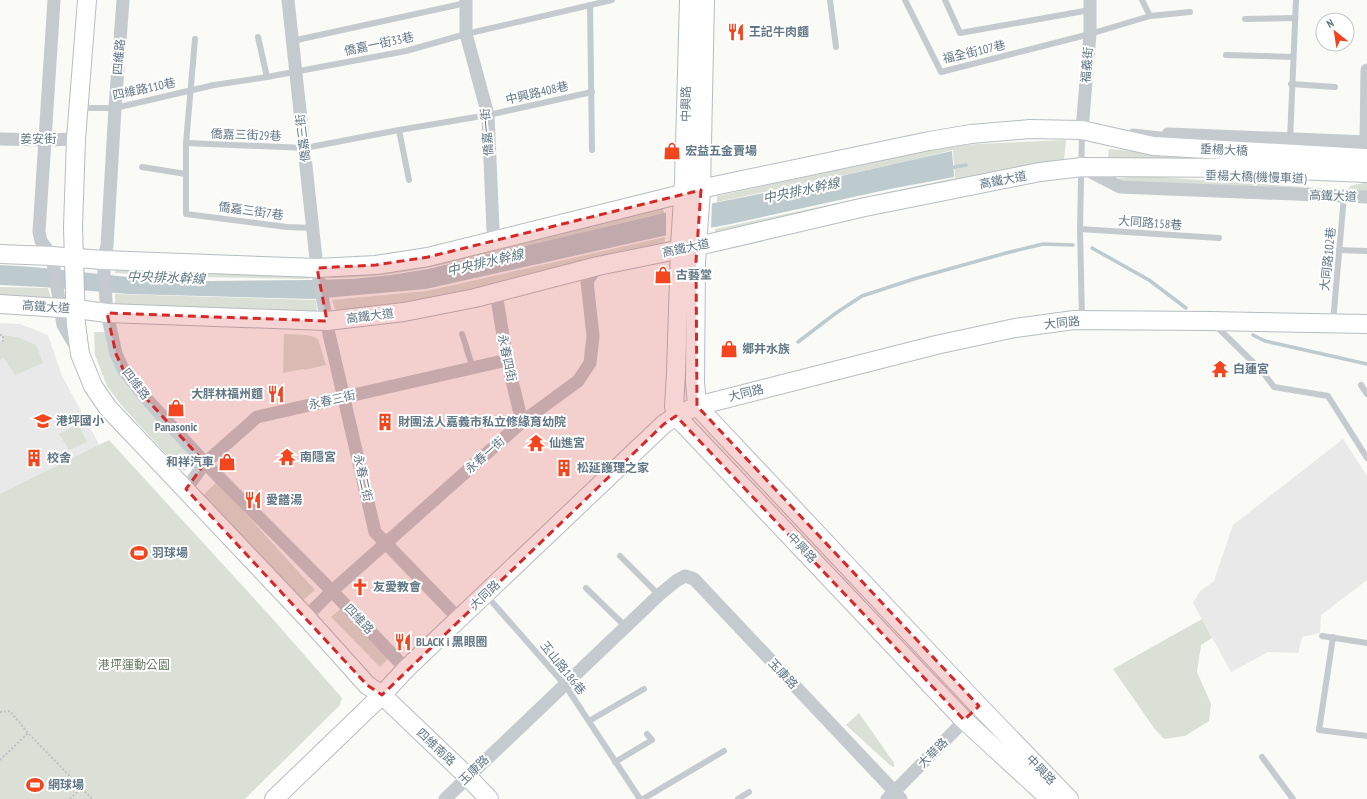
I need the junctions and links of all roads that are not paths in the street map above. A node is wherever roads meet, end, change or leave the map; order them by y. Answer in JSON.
{"nodes":[{"id":1,"x":54,"y":0,"type":"edge"},
{"id":2,"x":87,"y":0,"type":"edge"},
{"id":3,"x":123,"y":0,"type":"edge"},
{"id":4,"x":288,"y":0,"type":"edge"},
{"id":5,"x":612,"y":0,"type":"edge"},
{"id":6,"x":689,"y":0,"type":"edge"},
{"id":7,"x":706,"y":0,"type":"edge"},
{"id":8,"x":830,"y":0,"type":"edge"},
{"id":9,"x":905,"y":0,"type":"edge"},
{"id":10,"x":945,"y":0,"type":"edge"},
{"id":11,"x":1142,"y":0,"type":"edge"},
{"id":12,"x":1296,"y":0,"type":"edge"},
{"id":13,"x":466,"y":1,"type":"edge"},
{"id":14,"x":590,"y":5,"type":"junction"},
{"id":15,"x":1090,"y":5,"type":"edge"},
{"id":16,"x":1190,"y":12,"type":"dead end"},
{"id":17,"x":1150,"y":16,"type":"junction"},
{"id":18,"x":1295,"y":18,"type":"junction"},
{"id":19,"x":1245,"y":19,"type":"dead end"},
{"id":20,"x":466,"y":34,"type":"junction"},
{"id":21,"x":1090,"y":34,"type":"junction"},
{"id":22,"x":258,"y":37,"type":"dead end"},
{"id":23,"x":195,"y":39,"type":"dead end"},
{"id":24,"x":292,"y":41,"type":"junction"},
{"id":25,"x":836,"y":47,"type":"dead end"},
{"id":26,"x":1226,"y":55,"type":"dead end"},
{"id":27,"x":1293,"y":56,"type":"junction"},
{"id":28,"x":1367,"y":70,"type":"edge"},
{"id":29,"x":295,"y":72,"type":"junction"},
{"id":30,"x":267,"y":77,"type":"junction"},
{"id":31,"x":1291,"y":84,"type":"junction"},
{"id":32,"x":1335,"y":87,"type":"dead end"},
{"id":33,"x":190,"y":91,"type":"junction"},
{"id":34,"x":592,"y":92,"type":"junction"},
{"id":35,"x":79,"y":108,"type":"junction"},
{"id":36,"x":115,"y":108,"type":"junction"},
{"id":37,"x":488,"y":115,"type":"junction"},
{"id":38,"x":399,"y":130,"type":"junction"},
{"id":39,"x":1082,"y":130,"type":"junction"},
{"id":40,"x":0,"y":139,"type":"edge"},
{"id":41,"x":76,"y":139,"type":"junction"},
{"id":42,"x":46,"y":140,"type":"junction"},
{"id":43,"x":1290,"y":140,"type":"junction"},
{"id":44,"x":186,"y":143,"type":"junction"},
{"id":45,"x":305,"y":148,"type":"junction"},
{"id":46,"x":1367,"y":148,"type":"edge"},
{"id":47,"x":592,"y":150,"type":"dead end"},
{"id":48,"x":142,"y":167,"type":"dead end"},
{"id":49,"x":1082,"y":167,"type":"junction"},
{"id":50,"x":1145,"y":171,"type":"junction"},
{"id":51,"x":1367,"y":173,"type":"edge"},
{"id":52,"x":186,"y":174,"type":"junction"},
{"id":53,"x":409,"y":180,"type":"dead end"},
{"id":54,"x":1367,"y":180,"type":"edge"},
{"id":55,"x":1344,"y":196,"type":"junction"},
{"id":56,"x":1367,"y":197,"type":"edge"},
{"id":57,"x":692,"y":199,"type":"junction"},
{"id":58,"x":313,"y":228,"type":"junction"},
{"id":59,"x":1080,"y":229,"type":"junction"},
{"id":60,"x":1219,"y":238,"type":"dead end"},
{"id":61,"x":495,"y":241,"type":"junction"},
{"id":62,"x":688,"y":246,"type":"junction"},
{"id":63,"x":1339,"y":250,"type":"junction"},
{"id":64,"x":1367,"y":251,"type":"edge"},
{"id":65,"x":0,"y":254,"type":"edge"},
{"id":66,"x":52,"y":256,"type":"junction"},
{"id":67,"x":73,"y":258,"type":"junction"},
{"id":68,"x":103,"y":260,"type":"junction"},
{"id":69,"x":598,"y":266,"type":"junction"},
{"id":70,"x":318,"y":272,"type":"junction"},
{"id":71,"x":496,"y":293,"type":"junction"},
{"id":72,"x":68,"y":303,"type":"junction"},
{"id":73,"x":0,"y":304,"type":"edge"},
{"id":74,"x":106,"y":308,"type":"junction"},
{"id":75,"x":326,"y":313,"type":"junction"},
{"id":76,"x":1082,"y":320,"type":"junction"},
{"id":77,"x":1210,"y":320,"type":"junction"},
{"id":78,"x":1333,"y":323,"type":"junction"},
{"id":79,"x":1367,"y":324,"type":"edge"},
{"id":80,"x":462,"y":334,"type":"dead end"},
{"id":81,"x":507,"y":360,"type":"junction"},
{"id":82,"x":474,"y":368,"type":"junction"},
{"id":83,"x":1361,"y":385,"type":"dead end"},
{"id":84,"x":1367,"y":394,"type":"edge"},
{"id":85,"x":343,"y":397,"type":"junction"},
{"id":86,"x":698,"y":406,"type":"junction"},
{"id":87,"x":676,"y":416,"type":"junction"},
{"id":88,"x":522,"y":422,"type":"junction"},
{"id":89,"x":1367,"y":458,"type":"edge"},
{"id":90,"x":205,"y":463,"type":"junction"},
{"id":91,"x":186,"y":490,"type":"junction"},
{"id":92,"x":386,"y":543,"type":"junction"},
{"id":93,"x":620,"y":556,"type":"dead end"},
{"id":94,"x":586,"y":588,"type":"dead end"},
{"id":95,"x":332,"y":591,"type":"junction"},
{"id":96,"x":486,"y":595,"type":"junction"},
{"id":97,"x":659,"y":595,"type":"junction"},
{"id":98,"x":306,"y":617,"type":"junction"},
{"id":99,"x":459,"y":619,"type":"junction"},
{"id":100,"x":626,"y":627,"type":"junction"},
{"id":101,"x":1322,"y":636,"type":"dead end"},
{"id":102,"x":1333,"y":637,"type":"junction"},
{"id":103,"x":1367,"y":643,"type":"edge"},
{"id":104,"x":406,"y":669,"type":"junction"},
{"id":105,"x":565,"y":685,"type":"junction"},
{"id":106,"x":644,"y":689,"type":"dead end"},
{"id":107,"x":382,"y":695,"type":"junction"},
{"id":108,"x":979,"y":706,"type":"junction"},
{"id":109,"x":964,"y":720,"type":"junction"},
{"id":110,"x":590,"y":722,"type":"junction"},
{"id":111,"x":647,"y":734,"type":"dead end"},
{"id":112,"x":1367,"y":736,"type":"edge"},
{"id":113,"x":724,"y":751,"type":"dead end"},
{"id":114,"x":1262,"y":757,"type":"dead end"},
{"id":115,"x":615,"y":762,"type":"junction"},
{"id":116,"x":467,"y":776,"type":"junction"},
{"id":117,"x":749,"y":792,"type":"dead end"},
{"id":118,"x":894,"y":796,"type":"edge"},
{"id":119,"x":274,"y":799,"type":"edge"},
{"id":120,"x":444,"y":799,"type":"edge"},
{"id":121,"x":489,"y":799,"type":"edge"},
{"id":122,"x":640,"y":799,"type":"edge"},
{"id":123,"x":643,"y":799,"type":"edge"},
{"id":124,"x":738,"y":799,"type":"edge"},
{"id":125,"x":1050,"y":799,"type":"edge"},
{"id":126,"x":1069,"y":799,"type":"edge"},
{"id":127,"x":1293,"y":799,"type":"edge"}],
"edges":[{"from":1,"to":42,"type":"street"},
{"from":2,"to":35,"type":"street"},
{"from":3,"to":36,"type":"street","name":"四維路"},
{"from":4,"to":24,"type":"street","name":"僑嘉三街"},
{"from":5,"to":14,"type":"lane"},
{"from":6,"to":57,"type":"street","name":"中興路"},
{"from":7,"to":57,"type":"street","name":"中興路"},
{"from":8,"to":25,"type":"lane"},
{"from":9,"to":21,"type":"lane","name":"福全街107巷"},
{"from":10,"to":15,"type":"lane"},
{"from":11,"to":17,"type":"lane"},
{"from":12,"to":18,"type":"lane"},
{"from":13,"to":20,"type":"street","name":"僑嘉一街"},
{"from":13,"to":24,"type":"lane"},
{"from":14,"to":20,"type":"lane"},
{"from":14,"to":34,"type":"lane"},
{"from":15,"to":21,"type":"street","name":"福義街"},
{"from":16,"to":17,"type":"lane"},
{"from":17,"to":21,"type":"lane"},
{"from":18,"to":19,"type":"lane"},
{"from":18,"to":27,"type":"lane"},
{"from":20,"to":29,"type":"lane","name":"僑嘉一街33巷"},
{"from":20,"to":37,"type":"street","name":"僑嘉一街"},
{"from":21,"to":39,"type":"street","name":"福義街"},
{"from":22,"to":30,"type":"lane"},
{"from":23,"to":33,"type":"lane","name":"四維路110巷"},
{"from":24,"to":29,"type":"street","name":"僑嘉三街"},
{"from":26,"to":27,"type":"lane"},
{"from":27,"to":31,"type":"lane"},
{"from":28,"to":46,"type":"street"},
{"from":29,"to":30,"type":"lane","name":"四維路110巷"},
{"from":29,"to":45,"type":"street","name":"僑嘉三街"},
{"from":30,"to":33,"type":"lane","name":"四維路110巷"},
{"from":31,"to":32,"type":"lane"},
{"from":31,"to":43,"type":"lane"},
{"from":33,"to":36,"type":"lane","name":"四維路110巷"},
{"from":33,"to":44,"type":"lane"},
{"from":34,"to":37,"type":"lane","name":"中興路408巷"},
{"from":34,"to":47,"type":"lane"},
{"from":35,"to":36,"type":"lane","name":"四維路110巷"},
{"from":35,"to":41,"type":"street"},
{"from":36,"to":68,"type":"street","name":"四維路"},
{"from":37,"to":38,"type":"lane","name":"中興路408巷"},
{"from":37,"to":61,"type":"street","name":"僑嘉一街"},
{"from":38,"to":45,"type":"lane","name":"僑嘉三街29巷"},
{"from":38,"to":53,"type":"lane"},
{"from":39,"to":43,"type":"street"},
{"from":39,"to":46,"type":"street","name":"垂楊大橋"},
{"from":39,"to":49,"type":"lane"},
{"from":39,"to":57,"type":"street"},
{"from":40,"to":42,"type":"street","name":"姜安街"},
{"from":41,"to":42,"type":"street","name":"姜安街"},
{"from":41,"to":67,"type":"street"},
{"from":42,"to":66,"type":"street"},
{"from":43,"to":46,"type":"street"},
{"from":44,"to":45,"type":"lane","name":"僑嘉三街29巷"},
{"from":44,"to":52,"type":"lane"},
{"from":45,"to":58,"type":"street","name":"僑嘉三街"},
{"from":48,"to":52,"type":"lane"},
{"from":49,"to":50,"type":"street","name":"垂楊大橋"},
{"from":49,"to":55,"type":"street","name":"高鐵大道"},
{"from":49,"to":59,"type":"lane"},
{"from":49,"to":62,"type":"street","name":"高鐵大道"},
{"from":50,"to":51,"type":"street","name":"垂楊大橋"},
{"from":50,"to":54,"type":"street","name":"垂楊大橋(機慢車道)"},
{"from":52,"to":58,"type":"lane","name":"僑嘉三街7巷"},
{"from":55,"to":56,"type":"street","name":"高鐵大道"},
{"from":55,"to":63,"type":"lane","name":"大同路102巷"},
{"from":57,"to":61,"type":"street"},
{"from":57,"to":62,"type":"street"},
{"from":58,"to":70,"type":"street","name":"僑嘉三街"},
{"from":59,"to":60,"type":"lane","name":"大同路158巷"},
{"from":59,"to":76,"type":"lane"},
{"from":61,"to":70,"type":"street"},
{"from":62,"to":69,"type":"street","name":"高鐵大道"},
{"from":62,"to":86,"type":"street"},
{"from":62,"to":87,"type":"street"},
{"from":63,"to":64,"type":"lane"},
{"from":63,"to":78,"type":"lane","name":"大同路102巷"},
{"from":65,"to":66,"type":"street"},
{"from":66,"to":67,"type":"street"},
{"from":66,"to":72,"type":"street"},
{"from":67,"to":68,"type":"street"},
{"from":67,"to":72,"type":"street"},
{"from":68,"to":70,"type":"street"},
{"from":68,"to":74,"type":"street","name":"四維路"},
{"from":69,"to":71,"type":"street","name":"高鐵大道"},
{"from":69,"to":88,"type":"street","name":"永春一街"},
{"from":70,"to":75,"type":"street","name":"僑嘉三街"},
{"from":71,"to":75,"type":"street","name":"高鐵大道"},
{"from":71,"to":81,"type":"street","name":"永春四街"},
{"from":72,"to":73,"type":"street","name":"高鐵大道"},
{"from":72,"to":74,"type":"street","name":"高鐵大道"},
{"from":72,"to":91,"type":"street"},
{"from":74,"to":75,"type":"street","name":"高鐵大道"},
{"from":74,"to":90,"type":"street","name":"四維路"},
{"from":75,"to":85,"type":"street","name":"永春二街"},
{"from":76,"to":77,"type":"street","name":"大同路"},
{"from":76,"to":86,"type":"street","name":"大同路"},
{"from":77,"to":78,"type":"street","name":"大同路"},
{"from":77,"to":89,"type":"lane"},
{"from":78,"to":79,"type":"street","name":"大同路"},
{"from":80,"to":82,"type":"lane"},
{"from":81,"to":82,"type":"street","name":"永春三街"},
{"from":81,"to":88,"type":"street","name":"永春四街"},
{"from":82,"to":85,"type":"street","name":"永春三街"},
{"from":83,"to":84,"type":"lane"},
{"from":85,"to":90,"type":"street","name":"永春三街"},
{"from":85,"to":92,"type":"street","name":"永春二街"},
{"from":86,"to":87,"type":"street","name":"大同路"},
{"from":86,"to":108,"type":"street","name":"中興路"},
{"from":87,"to":96,"type":"street","name":"大同路"},
{"from":87,"to":109,"type":"street","name":"中興路"},
{"from":88,"to":92,"type":"street","name":"永春一街"},
{"from":90,"to":91,"type":"street","name":"永春三街"},
{"from":90,"to":95,"type":"street","name":"四維路"},
{"from":91,"to":98,"type":"street"},
{"from":92,"to":95,"type":"street","name":"永春一街"},
{"from":92,"to":99,"type":"street","name":"永春二街"},
{"from":93,"to":97,"type":"lane"},
{"from":94,"to":100,"type":"lane"},
{"from":95,"to":98,"type":"street","name":"永春一街"},
{"from":95,"to":104,"type":"street","name":"四維路"},
{"from":96,"to":99,"type":"street","name":"大同路"},
{"from":96,"to":105,"type":"lane","name":"玉山路186巷"},
{"from":97,"to":100,"type":"street","name":"玉康路"},
{"from":97,"to":118,"type":"street","name":"玉康路"},
{"from":98,"to":107,"type":"street"},
{"from":99,"to":104,"type":"street","name":"大同路"},
{"from":100,"to":105,"type":"street","name":"玉康路"},
{"from":101,"to":102,"type":"lane"},
{"from":102,"to":103,"type":"lane"},
{"from":102,"to":112,"type":"lane"},
{"from":104,"to":107,"type":"street","name":"大同路"},
{"from":105,"to":110,"type":"lane","name":"玉山路186巷"},
{"from":105,"to":116,"type":"street","name":"玉康路"},
{"from":106,"to":110,"type":"lane"},
{"from":107,"to":116,"type":"street","name":"四維南路"},
{"from":107,"to":119,"type":"street","name":"大同路"},
{"from":108,"to":109,"type":"street","name":"大華路"},
{"from":108,"to":126,"type":"street","name":"中興路"},
{"from":109,"to":118,"type":"street","name":"大華路"},
{"from":109,"to":125,"type":"street","name":"中興路"},
{"from":110,"to":115,"type":"lane","name":"玉山路186巷"},
{"from":111,"to":115,"type":"lane"},
{"from":113,"to":123,"type":"lane"},
{"from":114,"to":127,"type":"lane"},
{"from":115,"to":122,"type":"lane","name":"玉山路186巷"},
{"from":116,"to":120,"type":"street","name":"玉康路"},
{"from":116,"to":121,"type":"street","name":"四維南路"},
{"from":117,"to":124,"type":"lane"}]}
